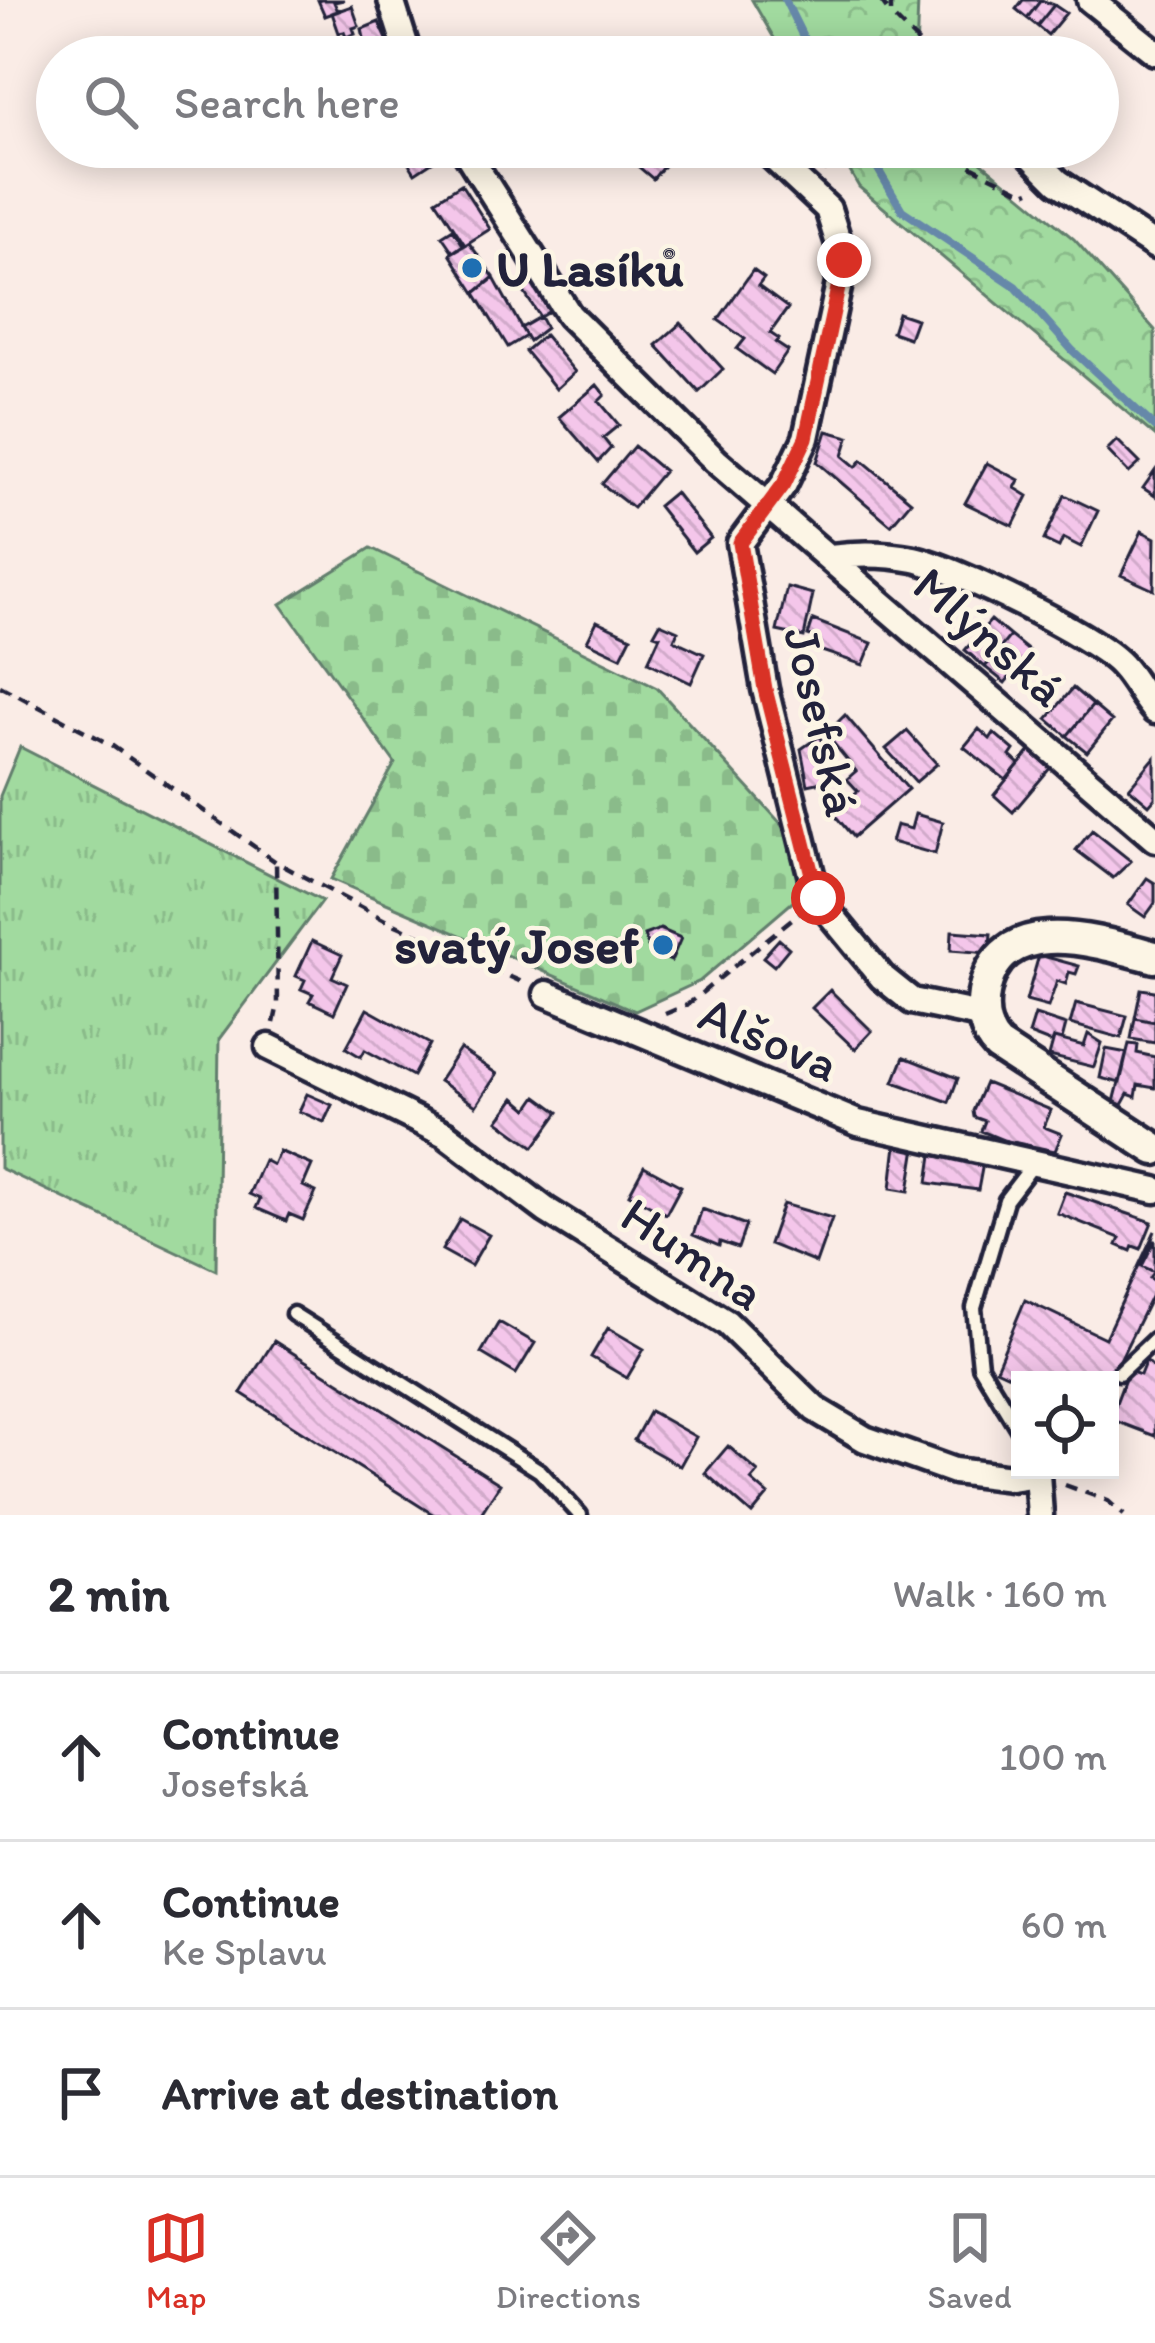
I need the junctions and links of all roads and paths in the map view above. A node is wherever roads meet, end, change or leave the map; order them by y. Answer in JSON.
{"nodes":[{"id":1,"x":391,"y":0,"type":"edge"},
{"id":2,"x":880,"y":0,"type":"edge"},
{"id":3,"x":891,"y":0,"type":"edge"},
{"id":4,"x":1090,"y":0,"type":"edge"},
{"id":5,"x":892,"y":15,"type":"junction"},
{"id":6,"x":403,"y":36,"type":"edge"},
{"id":7,"x":912,"y":36,"type":"edge"},
{"id":8,"x":1155,"y":52,"type":"edge"},
{"id":9,"x":476,"y":168,"type":"edge"},
{"id":10,"x":784,"y":168,"type":"edge"},
{"id":11,"x":828,"y":168,"type":"edge"},
{"id":12,"x":975,"y":168,"type":"edge"},
{"id":13,"x":1044,"y":168,"type":"edge"},
{"id":14,"x":1058,"y":182,"type":"junction"},
{"id":15,"x":805,"y":188,"type":"junction"},
{"id":16,"x":1155,"y":247,"type":"edge"},
{"id":17,"x":766,"y":503,"type":"junction"},
{"id":18,"x":830,"y":557,"type":"junction"},
{"id":19,"x":0,"y":686,"type":"edge"},
{"id":20,"x":1155,"y":711,"type":"edge"},
{"id":21,"x":1155,"y":839,"type":"edge"},
{"id":22,"x":276,"y":862,"type":"junction"},
{"id":23,"x":818,"y":898,"type":"junction"},
{"id":24,"x":1155,"y":957,"type":"edge"},
{"id":25,"x":547,"y":994,"type":"joint"},
{"id":26,"x":984,"y":1016,"type":"junction"},
{"id":27,"x":630,"y":1028,"type":"junction"},
{"id":28,"x":269,"y":1047,"type":"joint"},
{"id":29,"x":1155,"y":1149,"type":"edge"},
{"id":30,"x":1036,"y":1161,"type":"junction"},
{"id":31,"x":1155,"y":1190,"type":"edge"},
{"id":32,"x":293,"y":1314,"type":"dead end"},
{"id":33,"x":1155,"y":1339,"type":"edge"},
{"id":34,"x":1119,"y":1373,"type":"dead end"},
{"id":35,"x":1011,"y":1417,"type":"edge"},
{"id":36,"x":1011,"y":1478,"type":"edge"},
{"id":37,"x":1037,"y":1479,"type":"edge"},
{"id":38,"x":1053,"y":1479,"type":"edge"},
{"id":39,"x":580,"y":1515,"type":"edge"},
{"id":40,"x":1040,"y":1515,"type":"edge"},
{"id":41,"x":1124,"y":1515,"type":"edge"}],
"edges":[{"from":1,"to":6,"type":"street"},
{"from":2,"to":5,"type":"path"},
{"from":3,"to":5,"type":"path"},
{"from":4,"to":8,"type":"street"},
{"from":5,"to":7,"type":"path"},
{"from":9,"to":17,"type":"street","name":"Mlýnská"},
{"from":10,"to":15,"type":"street","name":"Josefská"},
{"from":11,"to":15,"type":"path"},
{"from":12,"to":14,"type":"path"},
{"from":13,"to":14,"type":"street"},
{"from":14,"to":16,"type":"street"},
{"from":15,"to":17,"type":"street","name":"Josefská"},
{"from":17,"to":18,"type":"street","name":"Mlýnská"},
{"from":17,"to":23,"type":"street","name":"Josefská"},
{"from":18,"to":20,"type":"street"},
{"from":18,"to":21,"type":"street","name":"Mlýnská"},
{"from":19,"to":22,"type":"path"},
{"from":22,"to":25,"type":"path"},
{"from":22,"to":28,"type":"path"},
{"from":23,"to":26,"type":"street","name":"Josefská"},
{"from":23,"to":27,"type":"path"},
{"from":24,"to":26,"type":"street"},
{"from":25,"to":27,"type":"street","name":"Alšova"},
{"from":26,"to":29,"type":"street"},
{"from":27,"to":30,"type":"street","name":"Alšova"},
{"from":28,"to":36,"type":"street","name":"Humna"},
{"from":30,"to":31,"type":"street","name":"Alšova"},
{"from":30,"to":35,"type":"lane"},
{"from":32,"to":39,"type":"lane"},
{"from":33,"to":34,"type":"lane"},
{"from":37,"to":40,"type":"street"},
{"from":38,"to":41,"type":"path"}]}
